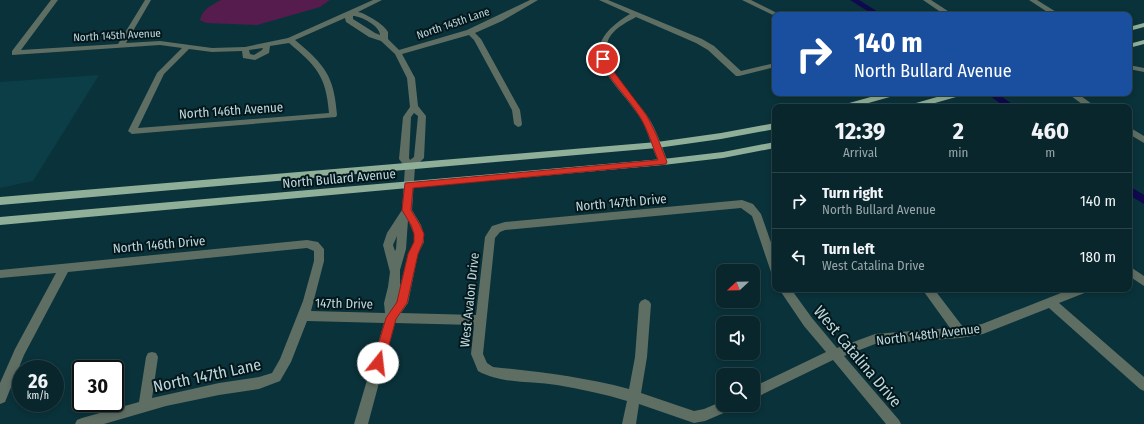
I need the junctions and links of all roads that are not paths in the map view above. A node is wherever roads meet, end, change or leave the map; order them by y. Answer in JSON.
{"nodes":[{"id":1,"x":55,"y":0,"type":"edge"},
{"id":2,"x":148,"y":0,"type":"edge"},
{"id":3,"x":378,"y":0,"type":"edge"},
{"id":4,"x":535,"y":0,"type":"edge"},
{"id":5,"x":602,"y":0,"type":"edge"},
{"id":6,"x":745,"y":0,"type":"edge"},
{"id":7,"x":926,"y":0,"type":"edge"},
{"id":8,"x":1032,"y":0,"type":"edge"},
{"id":9,"x":945,"y":12,"type":"edge"},
{"id":10,"x":1052,"y":12,"type":"edge"},
{"id":11,"x":772,"y":13,"type":"edge"},
{"id":12,"x":349,"y":14,"type":"junction"},
{"id":13,"x":635,"y":14,"type":"junction"},
{"id":14,"x":1144,"y":25,"type":"edge"},
{"id":15,"x":1132,"y":28,"type":"edge"},
{"id":16,"x":470,"y":32,"type":"junction"},
{"id":17,"x":384,"y":38,"type":"junction"},
{"id":18,"x":290,"y":40,"type":"junction"},
{"id":19,"x":1144,"y":42,"type":"edge"},
{"id":20,"x":121,"y":45,"type":"junction"},
{"id":21,"x":1132,"y":45,"type":"edge"},
{"id":22,"x":188,"y":46,"type":"junction"},
{"id":23,"x":398,"y":53,"type":"junction"},
{"id":24,"x":772,"y":65,"type":"edge"},
{"id":25,"x":884,"y":96,"type":"edge"},
{"id":26,"x":950,"y":96,"type":"edge"},
{"id":27,"x":1076,"y":96,"type":"edge"},
{"id":28,"x":856,"y":104,"type":"edge"},
{"id":29,"x":922,"y":104,"type":"edge"},
{"id":30,"x":1088,"y":104,"type":"edge"},
{"id":31,"x":414,"y":107,"type":"junction"},
{"id":32,"x":518,"y":124,"type":"dead end"},
{"id":33,"x":772,"y":127,"type":"edge"},
{"id":34,"x":1132,"y":132,"type":"edge"},
{"id":35,"x":1144,"y":140,"type":"edge"},
{"id":36,"x":657,"y":145,"type":"junction"},
{"id":37,"x":772,"y":146,"type":"edge"},
{"id":38,"x":663,"y":162,"type":"junction"},
{"id":39,"x":410,"y":166,"type":"junction"},
{"id":40,"x":408,"y":185,"type":"junction"},
{"id":41,"x":0,"y":201,"type":"edge"},
{"id":42,"x":405,"y":214,"type":"junction"},
{"id":43,"x":0,"y":221,"type":"edge"},
{"id":44,"x":493,"y":231,"type":"joint"},
{"id":45,"x":772,"y":260,"type":"edge"},
{"id":46,"x":65,"y":267,"type":"junction"},
{"id":47,"x":1132,"y":272,"type":"edge"},
{"id":48,"x":0,"y":274,"type":"edge"},
{"id":49,"x":1144,"y":282,"type":"edge"},
{"id":50,"x":787,"y":292,"type":"edge"},
{"id":51,"x":930,"y":292,"type":"edge"},
{"id":52,"x":1075,"y":292,"type":"edge"},
{"id":53,"x":1050,"y":302,"type":"junction"},
{"id":54,"x":645,"y":304,"type":"dead end"},
{"id":55,"x":303,"y":316,"type":"junction"},
{"id":56,"x":391,"y":318,"type":"junction"},
{"id":57,"x":480,"y":320,"type":"junction"},
{"id":58,"x":960,"y":333,"type":"junction"},
{"id":59,"x":834,"y":354,"type":"junction"},
{"id":60,"x":152,"y":357,"type":"dead end"},
{"id":61,"x":1144,"y":385,"type":"edge"},
{"id":62,"x":760,"y":390,"type":"edge"},
{"id":63,"x":635,"y":397,"type":"junction"},
{"id":64,"x":0,"y":398,"type":"edge"},
{"id":65,"x":145,"y":405,"type":"junction"},
{"id":66,"x":716,"y":411,"type":"edge"},
{"id":67,"x":82,"y":424,"type":"edge"},
{"id":68,"x":361,"y":424,"type":"edge"},
{"id":69,"x":629,"y":424,"type":"edge"},
{"id":70,"x":894,"y":424,"type":"edge"}],
"edges":[{"from":1,"to":20,"type":"street","name":"North 145th Avenue"},
{"from":2,"to":20,"type":"street"},
{"from":3,"to":12,"type":"street"},
{"from":4,"to":16,"type":"street","name":"North 145th Lane"},
{"from":5,"to":13,"type":"street"},
{"from":6,"to":11,"type":"street"},
{"from":7,"to":9,"type":"street"},
{"from":8,"to":10,"type":"street"},
{"from":12,"to":17,"type":"street"},
{"from":12,"to":17,"type":"street"},
{"from":12,"to":18,"type":"street"},
{"from":13,"to":24,"type":"street"},
{"from":13,"to":36,"type":"street"},
{"from":14,"to":15,"type":"main road"},
{"from":16,"to":23,"type":"street","name":"North 145th Lane"},
{"from":16,"to":32,"type":"street"},
{"from":17,"to":23,"type":"street"},
{"from":18,"to":22,"type":"street","name":"North 145th Avenue"},
{"from":18,"to":22,"type":"street","name":"North 146th Avenue"},
{"from":19,"to":21,"type":"main road"},
{"from":20,"to":22,"type":"street","name":"North 145th Avenue"},
{"from":23,"to":31,"type":"street"},
{"from":25,"to":28,"type":"main road"},
{"from":26,"to":29,"type":"main road"},
{"from":27,"to":30,"type":"street"},
{"from":31,"to":39,"type":"street"},
{"from":31,"to":39,"type":"street"},
{"from":33,"to":36,"type":"main road","name":"North Bullard Avenue"},
{"from":34,"to":35,"type":"street"},
{"from":36,"to":38,"type":"street"},
{"from":36,"to":39,"type":"main road","name":"North Bullard Avenue"},
{"from":37,"to":38,"type":"main road","name":"North Bullard Avenue"},
{"from":38,"to":40,"type":"main road","name":"North Bullard Avenue"},
{"from":39,"to":40,"type":"street"},
{"from":39,"to":41,"type":"main road","name":"North Bullard Avenue"},
{"from":40,"to":42,"type":"street"},
{"from":40,"to":43,"type":"main road","name":"North Bullard Avenue"},
{"from":42,"to":56,"type":"street"},
{"from":42,"to":56,"type":"street"},
{"from":44,"to":45,"type":"street","name":"North 147th Drive"},
{"from":44,"to":57,"type":"street","name":"West Avalon Drive"},
{"from":46,"to":48,"type":"street","name":"North 146th Drive"},
{"from":46,"to":55,"type":"street","name":"North 146th Drive"},
{"from":46,"to":64,"type":"street"},
{"from":47,"to":49,"type":"street"},
{"from":50,"to":59,"type":"street","name":"West Catalina Drive"},
{"from":51,"to":58,"type":"street"},
{"from":52,"to":53,"type":"street","name":"North 148th Avenue"},
{"from":53,"to":58,"type":"street","name":"North 148th Avenue"},
{"from":53,"to":61,"type":"street"},
{"from":54,"to":63,"type":"street"},
{"from":55,"to":56,"type":"street","name":"147th Drive"},
{"from":55,"to":65,"type":"street","name":"North 147th Lane"},
{"from":56,"to":57,"type":"street","name":"147th Drive"},
{"from":56,"to":68,"type":"street"},
{"from":57,"to":63,"type":"street","name":"West Avalon Drive"},
{"from":58,"to":59,"type":"street","name":"North 148th Avenue"},
{"from":59,"to":62,"type":"street","name":"North 148th Avenue"},
{"from":59,"to":70,"type":"street","name":"West Catalina Drive"},
{"from":60,"to":65,"type":"street","name":"North 147th Lane"},
{"from":63,"to":66,"type":"street"},
{"from":63,"to":69,"type":"street"},
{"from":65,"to":67,"type":"street","name":"North 147th Lane"}]}
